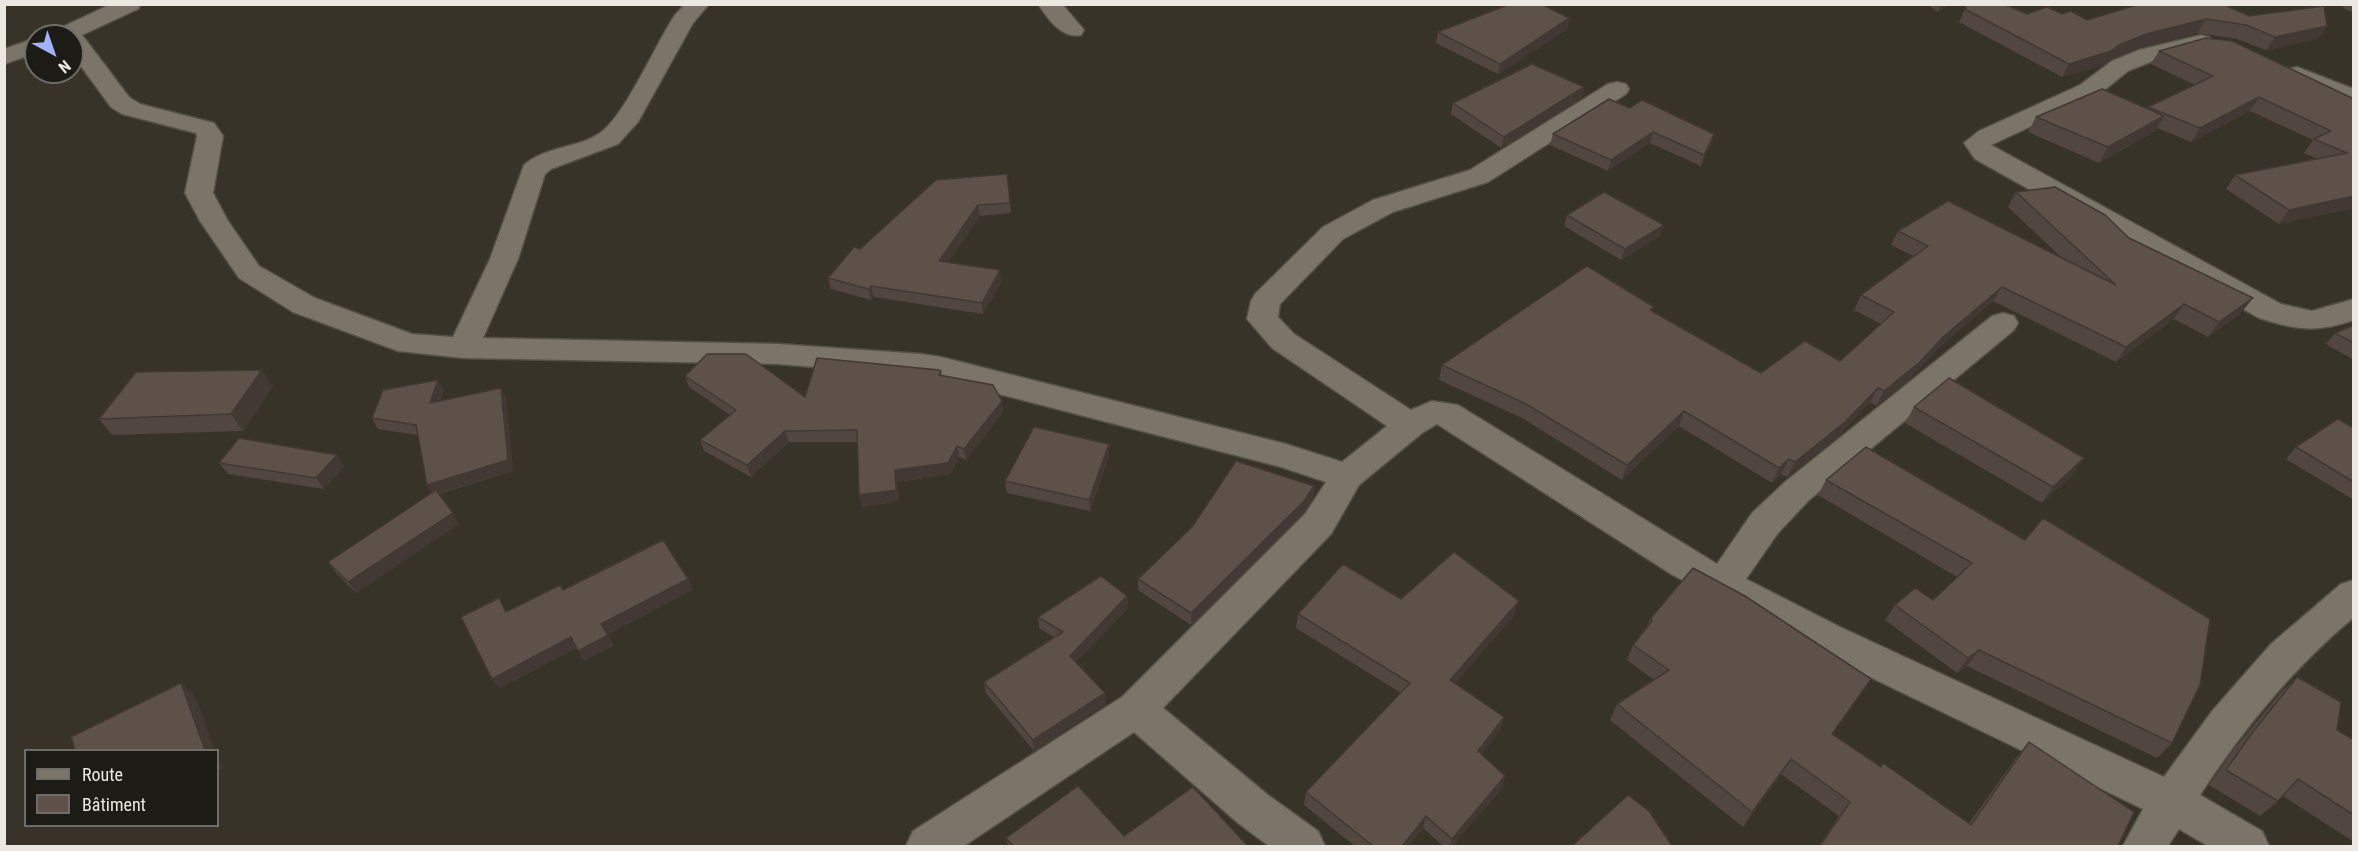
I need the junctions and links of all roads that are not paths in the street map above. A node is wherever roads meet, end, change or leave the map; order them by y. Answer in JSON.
{"nodes":[{"id":1,"x":130,"y":4,"type":"edge"},
{"id":2,"x":698,"y":4,"type":"edge"},
{"id":3,"x":1049,"y":4,"type":"edge"},
{"id":4,"x":84,"y":28,"type":"edge"},
{"id":5,"x":1073,"y":30,"type":"dead end"},
{"id":6,"x":2220,"y":44,"type":"edge"},
{"id":7,"x":24,"y":50,"type":"edge"},
{"id":8,"x":84,"y":56,"type":"edge"},
{"id":9,"x":4,"y":57,"type":"edge"},
{"id":10,"x":2279,"y":66,"type":"edge"},
{"id":11,"x":1617,"y":89,"type":"dead end"},
{"id":12,"x":2354,"y":98,"type":"edge"},
{"id":13,"x":2354,"y":309,"type":"edge"},
{"id":14,"x":2003,"y":323,"type":"dead end"},
{"id":15,"x":462,"y":348,"type":"junction"},
{"id":16,"x":1410,"y":425,"type":"junction"},
{"id":17,"x":1347,"y":476,"type":"junction"},
{"id":18,"x":1723,"y":584,"type":"junction"},
{"id":19,"x":2354,"y":595,"type":"edge"},
{"id":20,"x":1136,"y":709,"type":"junction"},
{"id":21,"x":2170,"y":801,"type":"junction"},
{"id":22,"x":928,"y":846,"type":"edge"},
{"id":23,"x":1303,"y":846,"type":"edge"},
{"id":24,"x":2145,"y":846,"type":"edge"},
{"id":25,"x":2247,"y":846,"type":"edge"}],
"edges":[{"from":1,"to":4,"type":"street"},
{"from":2,"to":15,"type":"street"},
{"from":3,"to":5,"type":"street"},
{"from":6,"to":13,"type":"street"},
{"from":7,"to":9,"type":"street"},
{"from":8,"to":15,"type":"street"},
{"from":10,"to":12,"type":"street"},
{"from":11,"to":16,"type":"street"},
{"from":14,"to":18,"type":"street"},
{"from":15,"to":17,"type":"street"},
{"from":16,"to":17,"type":"street"},
{"from":16,"to":18,"type":"street"},
{"from":17,"to":20,"type":"street"},
{"from":18,"to":21,"type":"street"},
{"from":19,"to":21,"type":"street"},
{"from":20,"to":22,"type":"street"},
{"from":20,"to":23,"type":"street"},
{"from":21,"to":24,"type":"street"},
{"from":21,"to":25,"type":"street"}]}
